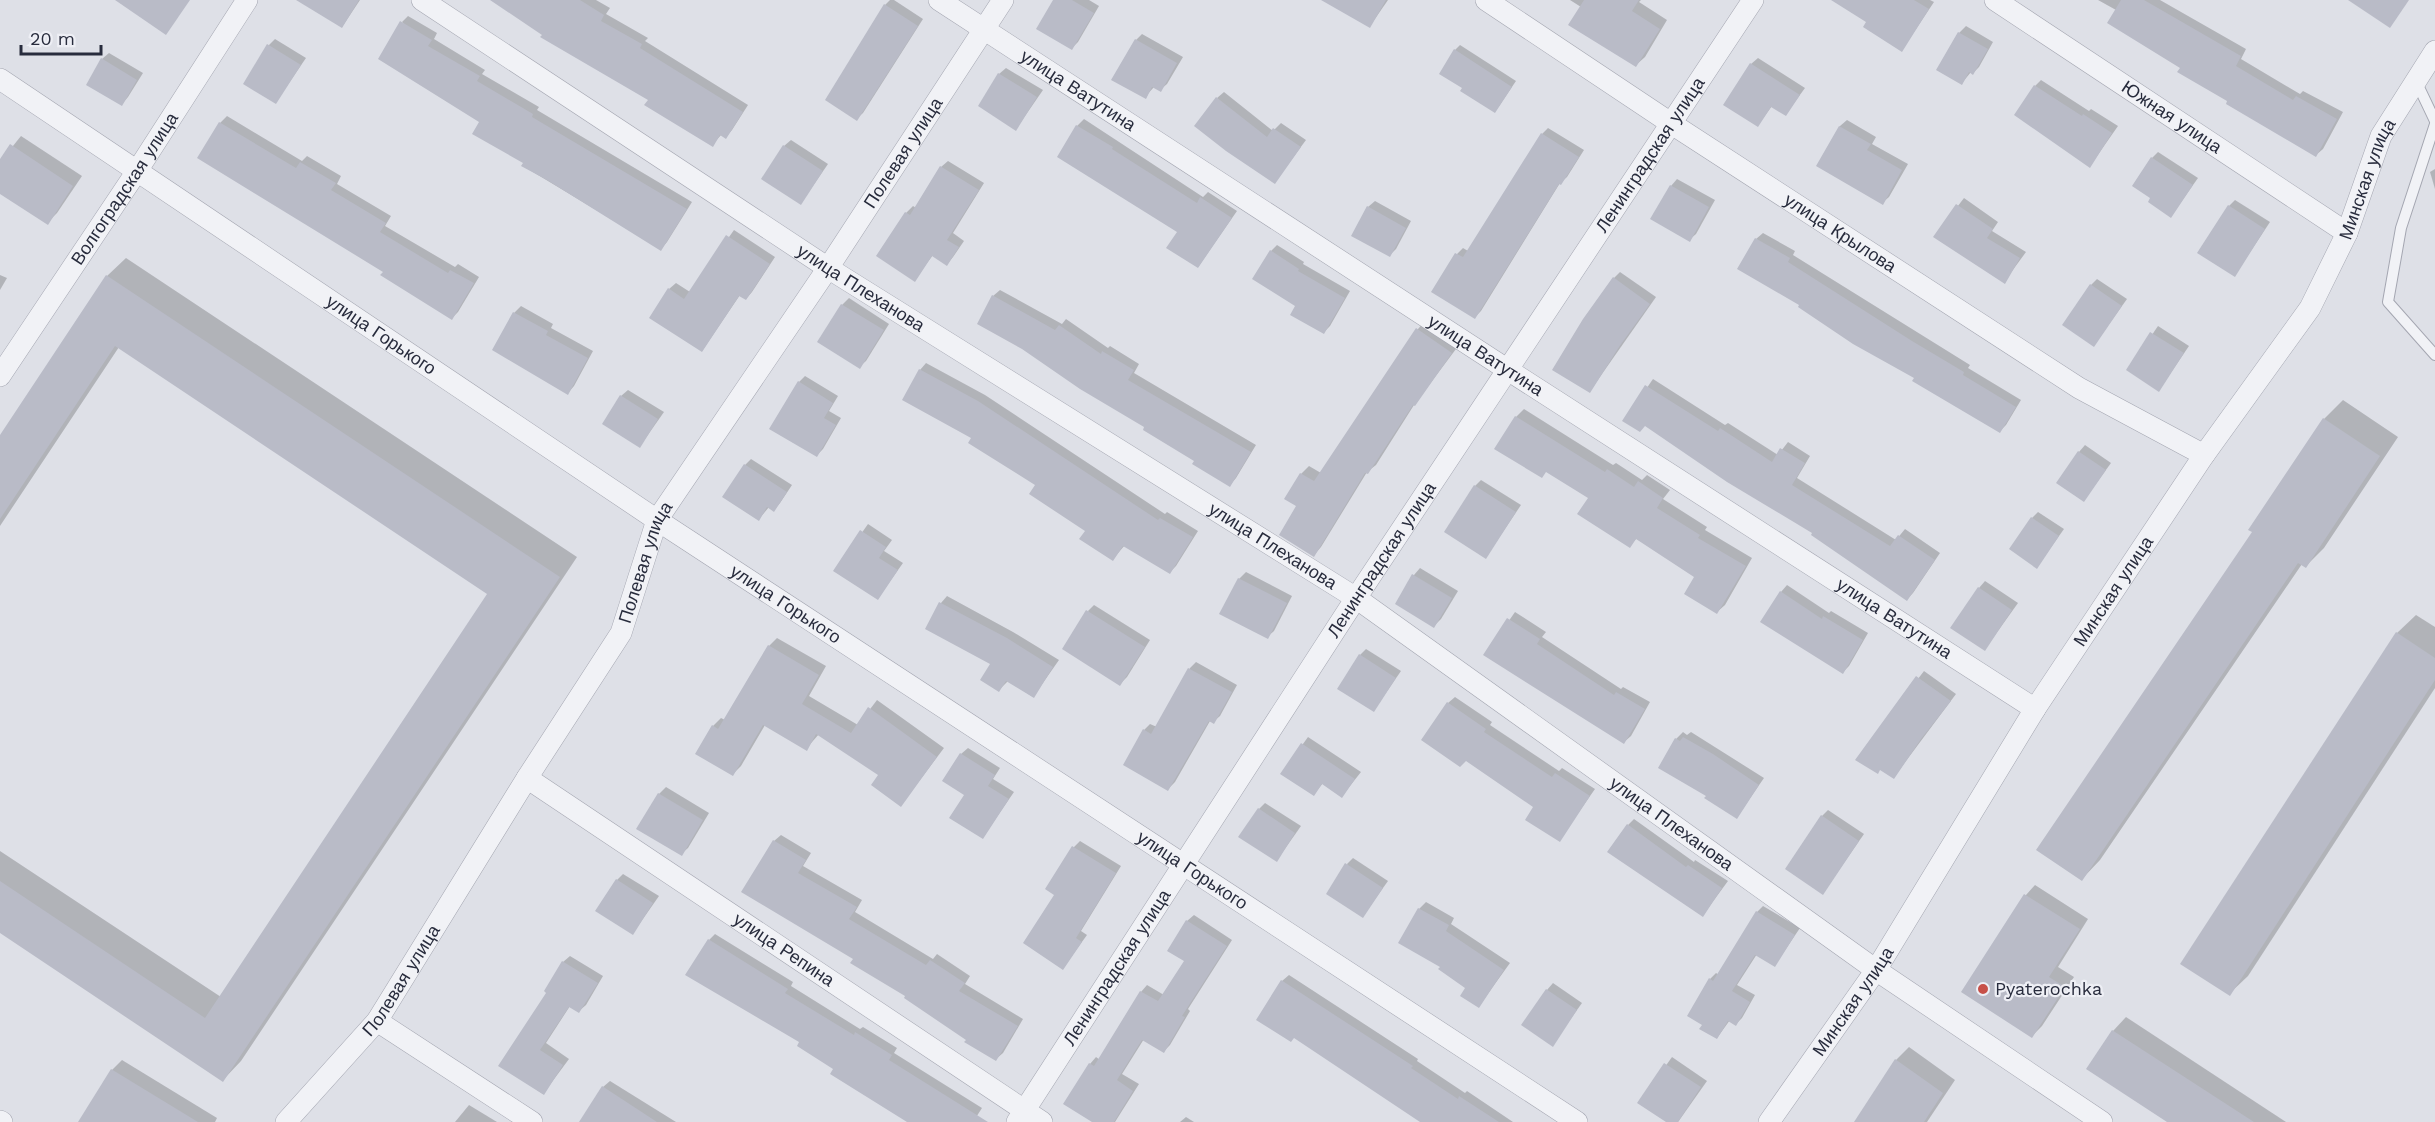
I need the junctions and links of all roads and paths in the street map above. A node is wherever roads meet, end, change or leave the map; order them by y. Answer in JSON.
{"nodes":[{"id":1,"x":247,"y":0,"type":"edge"},
{"id":2,"x":422,"y":0,"type":"edge"},
{"id":3,"x":939,"y":0,"type":"edge"},
{"id":4,"x":1004,"y":0,"type":"edge"},
{"id":5,"x":1486,"y":0,"type":"edge"},
{"id":6,"x":1753,"y":0,"type":"edge"},
{"id":7,"x":1995,"y":0,"type":"edge"},
{"id":8,"x":984,"y":29,"type":"junction"},
{"id":9,"x":2435,"y":51,"type":"edge"},
{"id":10,"x":0,"y":79,"type":"edge"},
{"id":11,"x":2416,"y":81,"type":"junction"},
{"id":12,"x":2435,"y":122,"type":"edge"},
{"id":13,"x":1672,"y":124,"type":"junction"},
{"id":14,"x":138,"y":171,"type":"junction"},
{"id":15,"x":2347,"y":233,"type":"junction"},
{"id":16,"x":828,"y":268,"type":"junction"},
{"id":17,"x":2435,"y":355,"type":"edge"},
{"id":18,"x":1508,"y":370,"type":"junction"},
{"id":19,"x":0,"y":376,"type":"edge"},
{"id":20,"x":2204,"y":455,"type":"junction"},
{"id":21,"x":657,"y":520,"type":"junction"},
{"id":22,"x":1356,"y":598,"type":"junction"},
{"id":23,"x":2035,"y":709,"type":"junction"},
{"id":24,"x":527,"y":778,"type":"junction"},
{"id":25,"x":1183,"y":864,"type":"junction"},
{"id":26,"x":1876,"y":970,"type":"junction"},
{"id":27,"x":377,"y":1020,"type":"junction"},
{"id":28,"x":1028,"y":1118,"type":"edge"},
{"id":29,"x":285,"y":1122,"type":"edge"},
{"id":30,"x":532,"y":1122,"type":"edge"},
{"id":31,"x":1577,"y":1122,"type":"edge"},
{"id":32,"x":1769,"y":1122,"type":"edge"},
{"id":33,"x":2102,"y":1122,"type":"edge"}],
"edges":[{"from":1,"to":14,"type":"street","name":"Волгоградская улица"},
{"from":2,"to":16,"type":"street","name":"улица Плеханова"},
{"from":3,"to":8,"type":"street","name":"улица Ватутина"},
{"from":4,"to":8,"type":"street","name":"Полевая улица"},
{"from":5,"to":13,"type":"street","name":"улица Крылова"},
{"from":6,"to":13,"type":"street","name":"Ленинградская улица"},
{"from":7,"to":15,"type":"street","name":"Южная улица"},
{"from":8,"to":16,"type":"street","name":"Полевая улица"},
{"from":8,"to":18,"type":"street","name":"улица Ватутина"},
{"from":9,"to":11,"type":"street","name":"Минская улица"},
{"from":10,"to":14,"type":"street","name":"улица Горького"},
{"from":11,"to":12,"type":"lane"},
{"from":11,"to":15,"type":"street","name":"Минская улица"},
{"from":12,"to":17,"type":"lane"},
{"from":13,"to":18,"type":"street","name":"Ленинградская улица"},
{"from":13,"to":20,"type":"street","name":"улица Крылова"},
{"from":14,"to":19,"type":"street","name":"Волгоградская улица"},
{"from":14,"to":21,"type":"street","name":"улица Горького"},
{"from":15,"to":20,"type":"street","name":"Минская улица"},
{"from":16,"to":21,"type":"street","name":"Полевая улица"},
{"from":16,"to":22,"type":"street","name":"улица Плеханова"},
{"from":18,"to":22,"type":"street","name":"Ленинградская улица"},
{"from":18,"to":23,"type":"street","name":"улица Ватутина"},
{"from":20,"to":23,"type":"street","name":"Минская улица"},
{"from":21,"to":24,"type":"street","name":"Полевая улица"},
{"from":21,"to":25,"type":"street","name":"улица Горького"},
{"from":22,"to":25,"type":"street","name":"Ленинградская улица"},
{"from":22,"to":26,"type":"street","name":"улица Плеханова"},
{"from":23,"to":26,"type":"street","name":"Минская улица"},
{"from":24,"to":27,"type":"street","name":"Полевая улица"},
{"from":24,"to":28,"type":"street","name":"улица Репина"},
{"from":25,"to":28,"type":"street","name":"Ленинградская улица"},
{"from":25,"to":31,"type":"street","name":"улица Горького"},
{"from":26,"to":32,"type":"street","name":"Минская улица"},
{"from":26,"to":33,"type":"street","name":"улица Плеханова"},
{"from":27,"to":29,"type":"street","name":"Полевая улица"},
{"from":27,"to":30,"type":"street"}]}
